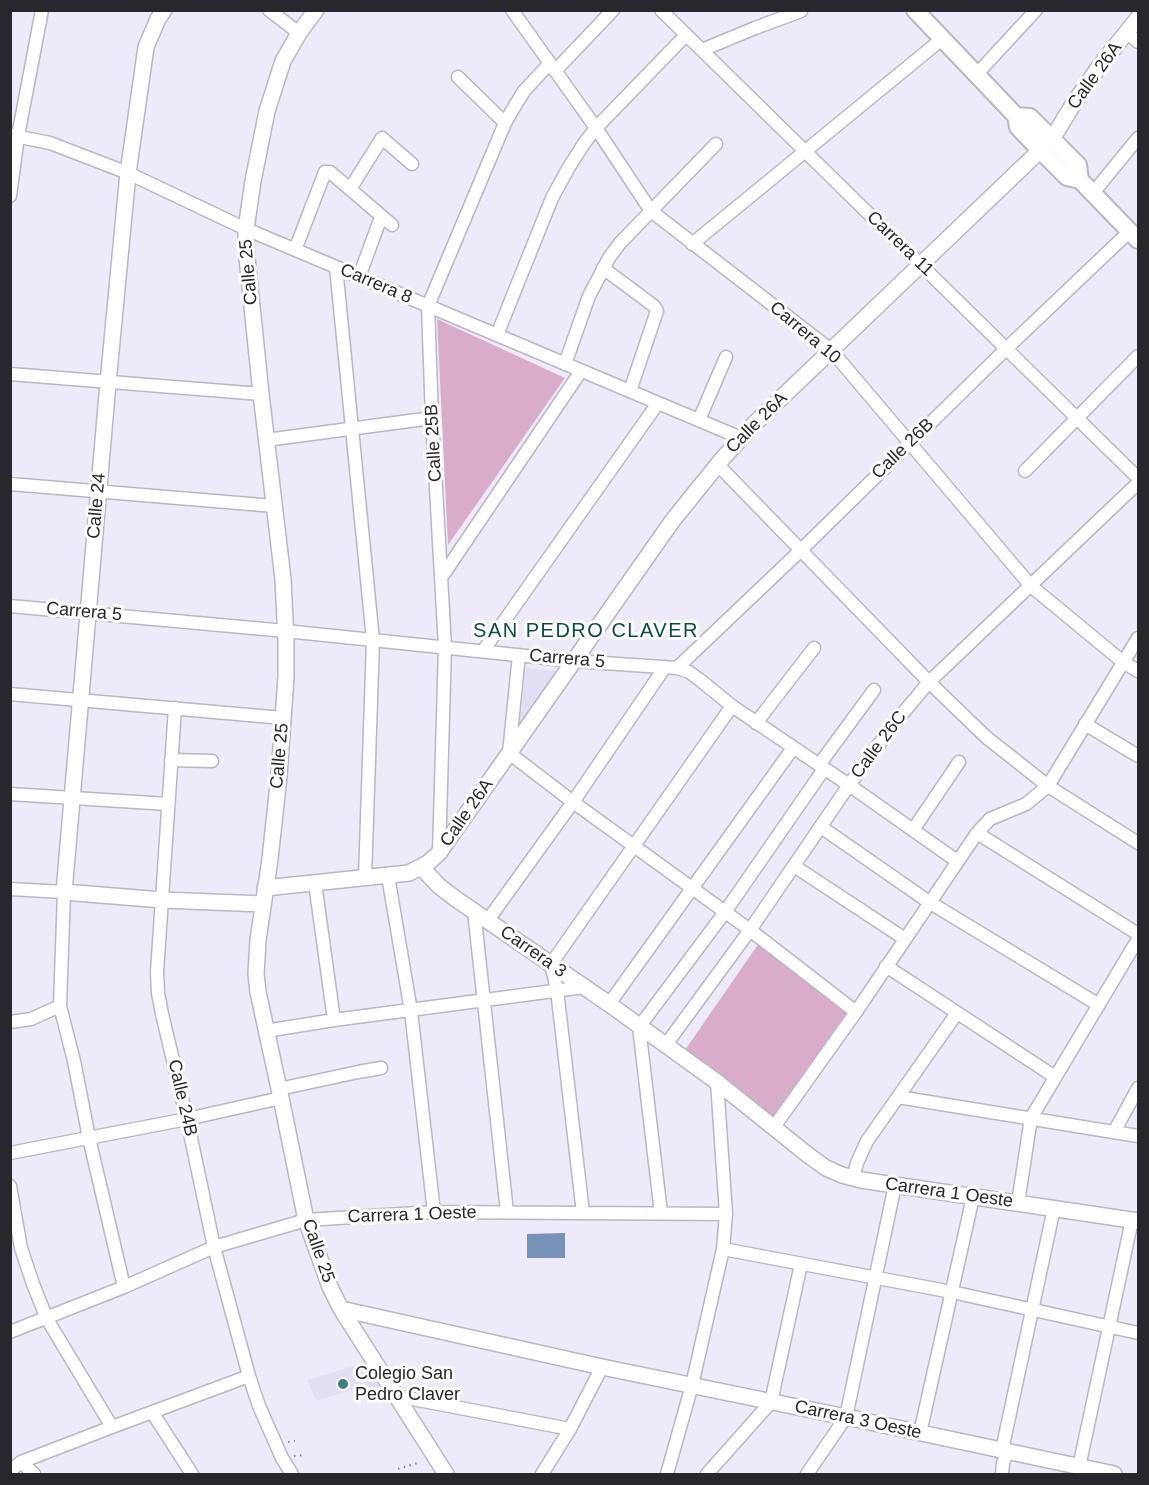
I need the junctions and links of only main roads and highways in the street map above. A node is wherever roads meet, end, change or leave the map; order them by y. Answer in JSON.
{"nodes":[{"id":1,"x":915,"y":10,"type":"edge"},
{"id":2,"x":1134,"y":236,"type":"edge"}],
"edges":[{"from":1,"to":2,"type":"main road"}]}
